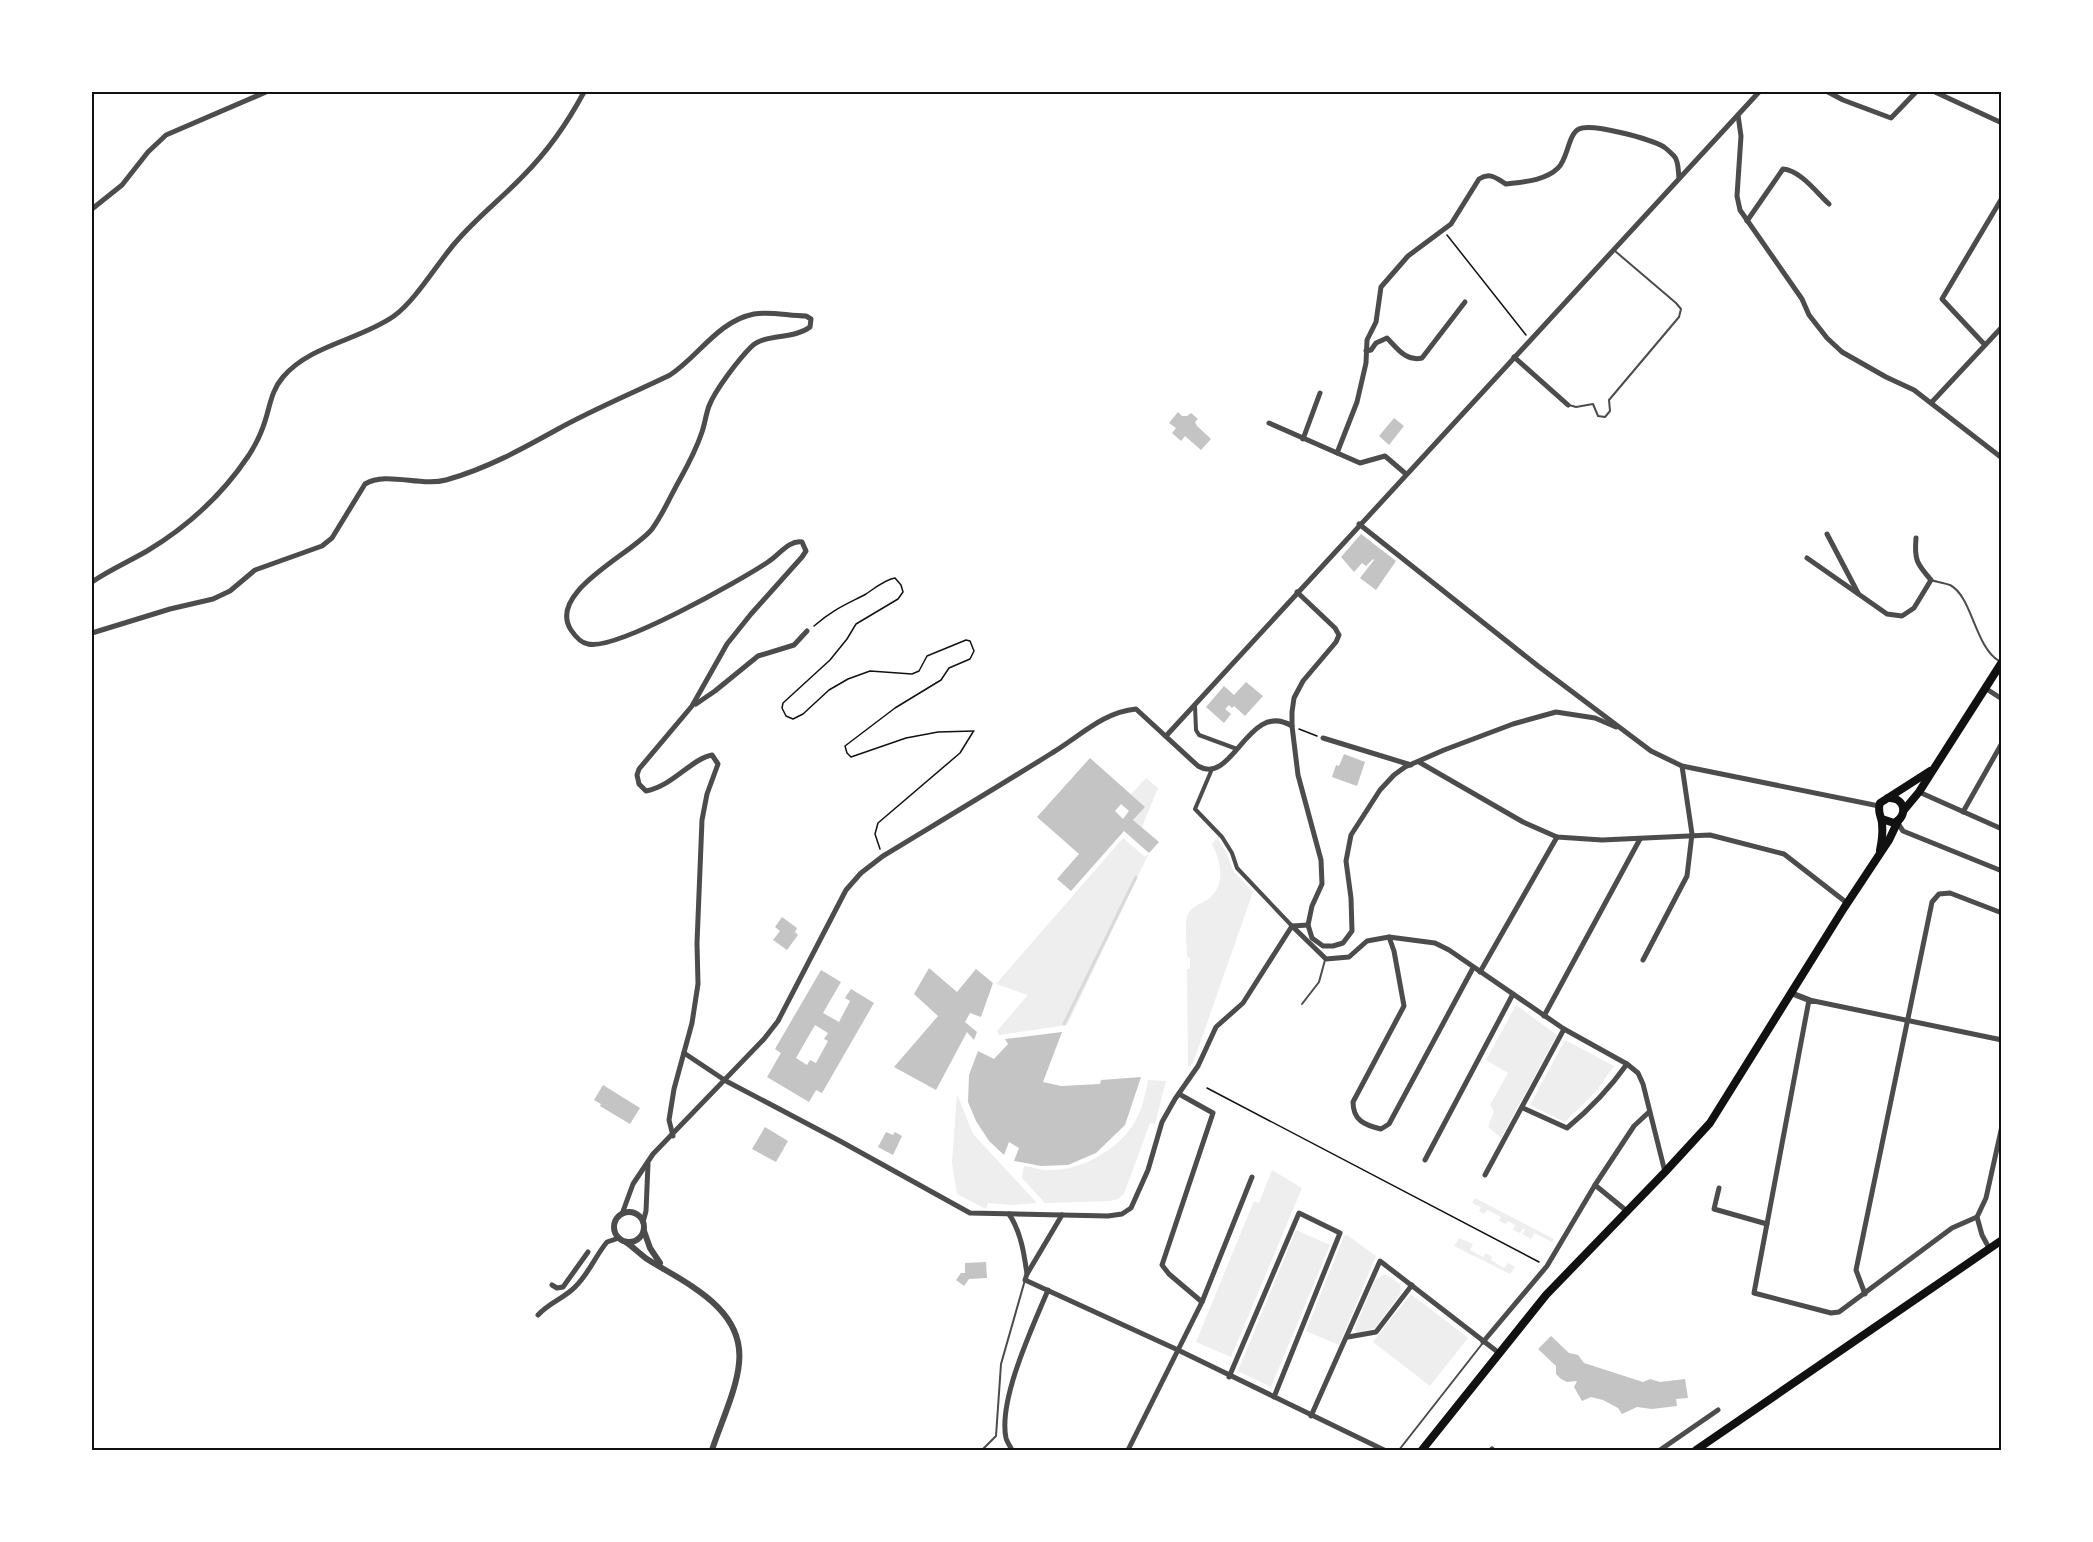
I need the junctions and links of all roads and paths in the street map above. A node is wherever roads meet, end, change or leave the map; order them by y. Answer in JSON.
{"nodes":[{"id":1,"x":266,"y":92,"type":"edge"},
{"id":2,"x":584,"y":92,"type":"edge"},
{"id":3,"x":1759,"y":92,"type":"edge"},
{"id":4,"x":1828,"y":92,"type":"edge"},
{"id":5,"x":1916,"y":92,"type":"edge"},
{"id":6,"x":1935,"y":92,"type":"edge"},
{"id":7,"x":1738,"y":115,"type":"junction"},
{"id":8,"x":2001,"y":123,"type":"edge"},
{"id":9,"x":1679,"y":178,"type":"junction"},
{"id":10,"x":2001,"y":198,"type":"edge"},
{"id":11,"x":1829,"y":204,"type":"dead end"},
{"id":12,"x":92,"y":209,"type":"edge"},
{"id":13,"x":1747,"y":220,"type":"junction"},
{"id":14,"x":1443,"y":230,"type":"junction"},
{"id":15,"x":1613,"y":249,"type":"junction"},
{"id":16,"x":1466,"y":302,"type":"dead end"},
{"id":17,"x":2001,"y":327,"type":"edge"},
{"id":18,"x":1530,"y":340,"type":"junction"},
{"id":19,"x":1985,"y":345,"type":"junction"},
{"id":20,"x":1366,"y":351,"type":"junction"},
{"id":21,"x":1514,"y":357,"type":"junction"},
{"id":22,"x":1320,"y":393,"type":"dead end"},
{"id":23,"x":1931,"y":403,"type":"junction"},
{"id":24,"x":1568,"y":405,"type":"joint"},
{"id":25,"x":1269,"y":423,"type":"dead end"},
{"id":26,"x":1303,"y":439,"type":"junction"},
{"id":27,"x":1336,"y":453,"type":"junction"},
{"id":28,"x":2001,"y":458,"type":"edge"},
{"id":29,"x":1406,"y":474,"type":"junction"},
{"id":30,"x":1359,"y":524,"type":"junction"},
{"id":31,"x":1827,"y":534,"type":"dead end"},
{"id":32,"x":1916,"y":538,"type":"dead end"},
{"id":33,"x":1807,"y":558,"type":"dead end"},
{"id":34,"x":1931,"y":580,"type":"junction"},
{"id":35,"x":92,"y":582,"type":"edge"},
{"id":36,"x":1297,"y":592,"type":"junction"},
{"id":37,"x":1859,"y":594,"type":"junction"},
{"id":38,"x":807,"y":631,"type":"joint"},
{"id":39,"x":92,"y":633,"type":"edge"},
{"id":40,"x":2001,"y":662,"type":"edge"},
{"id":41,"x":1985,"y":688,"type":"junction"},
{"id":42,"x":2001,"y":699,"type":"edge"},
{"id":43,"x":1194,"y":705,"type":"junction"},
{"id":44,"x":692,"y":706,"type":"junction"},
{"id":45,"x":1292,"y":726,"type":"junction"},
{"id":46,"x":1616,"y":727,"type":"junction"},
{"id":47,"x":1299,"y":729,"type":"dead end"},
{"id":48,"x":1166,"y":736,"type":"junction"},
{"id":49,"x":1323,"y":738,"type":"joint"},
{"id":50,"x":2001,"y":743,"type":"edge"},
{"id":51,"x":1237,"y":749,"type":"junction"},
{"id":52,"x":1419,"y":762,"type":"junction"},
{"id":53,"x":1411,"y":765,"type":"junction"},
{"id":54,"x":1682,"y":766,"type":"junction"},
{"id":55,"x":1935,"y":767,"type":"junction"},
{"id":56,"x":1212,"y":769,"type":"junction"},
{"id":57,"x":1919,"y":792,"type":"junction"},
{"id":58,"x":1886,"y":798,"type":"junction"},
{"id":59,"x":1879,"y":806,"type":"junction"},
{"id":60,"x":1904,"y":810,"type":"junction"},
{"id":61,"x":1963,"y":812,"type":"junction"},
{"id":62,"x":1882,"y":819,"type":"junction"},
{"id":63,"x":1898,"y":822,"type":"junction"},
{"id":64,"x":2001,"y":829,"type":"edge"},
{"id":65,"x":1692,"y":834,"type":"junction"},
{"id":66,"x":1557,"y":837,"type":"junction"},
{"id":67,"x":1640,"y":839,"type":"junction"},
{"id":68,"x":1880,"y":854,"type":"junction"},
{"id":69,"x":883,"y":856,"type":"junction"},
{"id":70,"x":2001,"y":872,"type":"edge"},
{"id":71,"x":1847,"y":903,"type":"junction"},
{"id":72,"x":2001,"y":903,"type":"edge"},
{"id":73,"x":2000,"y":912,"type":"edge"},
{"id":74,"x":1308,"y":925,"type":"junction"},
{"id":75,"x":1292,"y":926,"type":"junction"},
{"id":76,"x":1389,"y":937,"type":"junction"},
{"id":77,"x":1326,"y":959,"type":"junction"},
{"id":78,"x":1643,"y":960,"type":"dead end"},
{"id":79,"x":1473,"y":968,"type":"junction"},
{"id":80,"x":1480,"y":972,"type":"junction"},
{"id":81,"x":1791,"y":993,"type":"junction"},
{"id":82,"x":1513,"y":994,"type":"junction"},
{"id":83,"x":1809,"y":1000,"type":"junction"},
{"id":84,"x":1302,"y":1004,"type":"dead end"},
{"id":85,"x":1544,"y":1016,"type":"junction"},
{"id":86,"x":1906,"y":1021,"type":"junction"},
{"id":87,"x":1564,"y":1029,"type":"junction"},
{"id":88,"x":2001,"y":1040,"type":"edge"},
{"id":89,"x":684,"y":1053,"type":"junction"},
{"id":90,"x":1628,"y":1064,"type":"junction"},
{"id":91,"x":726,"y":1081,"type":"junction"},
{"id":92,"x":1208,"y":1088,"type":"dead end"},
{"id":93,"x":1179,"y":1094,"type":"junction"},
{"id":94,"x":1523,"y":1108,"type":"junction"},
{"id":95,"x":1649,"y":1112,"type":"junction"},
{"id":96,"x":2001,"y":1126,"type":"edge"},
{"id":97,"x":673,"y":1136,"type":"junction"},
{"id":98,"x":1425,"y":1160,"type":"dead end"},
{"id":99,"x":648,"y":1162,"type":"junction"},
{"id":100,"x":1665,"y":1172,"type":"junction"},
{"id":101,"x":1485,"y":1175,"type":"dead end"},
{"id":102,"x":1252,"y":1177,"type":"dead end"},
{"id":103,"x":1594,"y":1185,"type":"junction"},
{"id":104,"x":1719,"y":1188,"type":"dead end"},
{"id":105,"x":1628,"y":1212,"type":"junction"},
{"id":106,"x":622,"y":1214,"type":"junction"},
{"id":107,"x":1009,"y":1214,"type":"junction"},
{"id":108,"x":1062,"y":1215,"type":"junction"},
{"id":109,"x":1977,"y":1217,"type":"junction"},
{"id":110,"x":643,"y":1222,"type":"junction"},
{"id":111,"x":1767,"y":1224,"type":"junction"},
{"id":112,"x":644,"y":1231,"type":"junction"},
{"id":113,"x":623,"y":1240,"type":"junction"},
{"id":114,"x":2001,"y":1240,"type":"edge"},
{"id":115,"x":1989,"y":1248,"type":"junction"},
{"id":116,"x":588,"y":1251,"type":"dead end"},
{"id":117,"x":662,"y":1266,"type":"junction"},
{"id":118,"x":1547,"y":1266,"type":"junction"},
{"id":119,"x":1026,"y":1277,"type":"junction"},
{"id":120,"x":552,"y":1285,"type":"dead end"},
{"id":121,"x":1412,"y":1286,"type":"junction"},
{"id":122,"x":1048,"y":1290,"type":"junction"},
{"id":123,"x":1865,"y":1294,"type":"junction"},
{"id":124,"x":1202,"y":1302,"type":"junction"},
{"id":125,"x":538,"y":1315,"type":"dead end"},
{"id":126,"x":1348,"y":1336,"type":"junction"},
{"id":127,"x":1483,"y":1341,"type":"junction"},
{"id":128,"x":1178,"y":1350,"type":"junction"},
{"id":129,"x":1499,"y":1353,"type":"junction"},
{"id":130,"x":1230,"y":1377,"type":"junction"},
{"id":131,"x":1274,"y":1397,"type":"junction"},
{"id":132,"x":1718,"y":1410,"type":"dead end"},
{"id":133,"x":1311,"y":1416,"type":"junction"},
{"id":134,"x":712,"y":1450,"type":"edge"},
{"id":135,"x":982,"y":1450,"type":"edge"},
{"id":136,"x":1012,"y":1450,"type":"edge"},
{"id":137,"x":1128,"y":1450,"type":"edge"},
{"id":138,"x":1384,"y":1450,"type":"edge"},
{"id":139,"x":1399,"y":1450,"type":"edge"},
{"id":140,"x":1422,"y":1450,"type":"edge"},
{"id":141,"x":1660,"y":1450,"type":"edge"},
{"id":142,"x":1696,"y":1450,"type":"edge"}],
"edges":[{"from":1,"to":12,"type":"street"},
{"from":2,"to":35,"type":"street"},
{"from":3,"to":7,"type":"street"},
{"from":4,"to":5,"type":"street"},
{"from":6,"to":8,"type":"street"},
{"from":7,"to":9,"type":"street"},
{"from":7,"to":13,"type":"street"},
{"from":9,"to":14,"type":"street"},
{"from":9,"to":15,"type":"street"},
{"from":10,"to":19,"type":"street"},
{"from":11,"to":13,"type":"street"},
{"from":13,"to":23,"type":"street"},
{"from":14,"to":18,"type":"path"},
{"from":14,"to":20,"type":"street"},
{"from":15,"to":18,"type":"street"},
{"from":15,"to":24,"type":"lane"},
{"from":16,"to":20,"type":"street"},
{"from":17,"to":19,"type":"street"},
{"from":18,"to":21,"type":"street"},
{"from":19,"to":23,"type":"street"},
{"from":20,"to":27,"type":"street"},
{"from":21,"to":24,"type":"street"},
{"from":21,"to":29,"type":"street"},
{"from":22,"to":26,"type":"street"},
{"from":23,"to":28,"type":"street"},
{"from":25,"to":26,"type":"street"},
{"from":26,"to":27,"type":"street"},
{"from":27,"to":29,"type":"street"},
{"from":29,"to":30,"type":"street"},
{"from":30,"to":36,"type":"street"},
{"from":30,"to":46,"type":"street"},
{"from":31,"to":37,"type":"street"},
{"from":32,"to":34,"type":"street"},
{"from":33,"to":37,"type":"street"},
{"from":34,"to":37,"type":"street"},
{"from":34,"to":40,"type":"lane"},
{"from":36,"to":43,"type":"street"},
{"from":36,"to":45,"type":"street"},
{"from":38,"to":44,"type":"street"},
{"from":38,"to":69,"type":"path"},
{"from":39,"to":44,"type":"street"},
{"from":40,"to":41,"type":"main road"},
{"from":41,"to":42,"type":"street"},
{"from":41,"to":55,"type":"main road"},
{"from":43,"to":48,"type":"street"},
{"from":43,"to":51,"type":"street"},
{"from":44,"to":89,"type":"street"},
{"from":45,"to":51,"type":"street"},
{"from":45,"to":74,"type":"street"},
{"from":46,"to":52,"type":"street"},
{"from":46,"to":54,"type":"street"},
{"from":47,"to":49,"type":"path"},
{"from":48,"to":56,"type":"street"},
{"from":48,"to":69,"type":"street"},
{"from":49,"to":53,"type":"street"},
{"from":50,"to":61,"type":"street"},
{"from":51,"to":56,"type":"street"},
{"from":52,"to":53,"type":"street"},
{"from":52,"to":66,"type":"street"},
{"from":53,"to":74,"type":"street"},
{"from":54,"to":59,"type":"street"},
{"from":54,"to":65,"type":"street"},
{"from":55,"to":57,"type":"main road"},
{"from":55,"to":58,"type":"main road"},
{"from":56,"to":75,"type":"street"},
{"from":57,"to":60,"type":"main road"},
{"from":57,"to":61,"type":"street"},
{"from":58,"to":59,"type":"main road"},
{"from":58,"to":60,"type":"main road"},
{"from":59,"to":62,"type":"main road"},
{"from":60,"to":63,"type":"main road"},
{"from":61,"to":64,"type":"street"},
{"from":62,"to":63,"type":"main road"},
{"from":62,"to":68,"type":"main road"},
{"from":63,"to":68,"type":"main road"},
{"from":63,"to":70,"type":"street"},
{"from":65,"to":67,"type":"street"},
{"from":65,"to":71,"type":"street"},
{"from":65,"to":78,"type":"street"},
{"from":66,"to":67,"type":"street"},
{"from":66,"to":80,"type":"street"},
{"from":67,"to":85,"type":"street"},
{"from":68,"to":71,"type":"main road"},
{"from":69,"to":91,"type":"street"},
{"from":71,"to":81,"type":"main road"},
{"from":72,"to":73,"type":"street"},
{"from":73,"to":86,"type":"street"},
{"from":74,"to":75,"type":"street"},
{"from":75,"to":77,"type":"street"},
{"from":75,"to":93,"type":"street"},
{"from":76,"to":77,"type":"street"},
{"from":76,"to":79,"type":"street"},
{"from":76,"to":79,"type":"street"},
{"from":77,"to":84,"type":"lane"},
{"from":79,"to":80,"type":"street"},
{"from":80,"to":82,"type":"street"},
{"from":81,"to":83,"type":"street"},
{"from":81,"to":100,"type":"main road"},
{"from":82,"to":85,"type":"street"},
{"from":82,"to":98,"type":"street"},
{"from":83,"to":86,"type":"street"},
{"from":83,"to":111,"type":"street"},
{"from":85,"to":87,"type":"street"},
{"from":86,"to":88,"type":"street"},
{"from":86,"to":123,"type":"street"},
{"from":87,"to":90,"type":"street"},
{"from":87,"to":94,"type":"street"},
{"from":89,"to":91,"type":"street"},
{"from":89,"to":97,"type":"street"},
{"from":90,"to":94,"type":"street"},
{"from":90,"to":95,"type":"street"},
{"from":91,"to":97,"type":"street"},
{"from":91,"to":107,"type":"street"},
{"from":92,"to":118,"type":"path"},
{"from":93,"to":108,"type":"street"},
{"from":93,"to":124,"type":"street"},
{"from":94,"to":101,"type":"street"},
{"from":95,"to":100,"type":"street"},
{"from":95,"to":103,"type":"street"},
{"from":96,"to":109,"type":"street"},
{"from":97,"to":99,"type":"street"},
{"from":99,"to":106,"type":"street"},
{"from":99,"to":110,"type":"street"},
{"from":100,"to":105,"type":"main road"},
{"from":102,"to":124,"type":"street"},
{"from":103,"to":105,"type":"street"},
{"from":103,"to":118,"type":"street"},
{"from":104,"to":111,"type":"street"},
{"from":105,"to":129,"type":"main road"},
{"from":106,"to":110,"type":"street"},
{"from":106,"to":113,"type":"street"},
{"from":107,"to":108,"type":"street"},
{"from":107,"to":119,"type":"street"},
{"from":108,"to":119,"type":"street"},
{"from":109,"to":115,"type":"street"},
{"from":109,"to":123,"type":"street"},
{"from":110,"to":112,"type":"street"},
{"from":111,"to":123,"type":"street"},
{"from":112,"to":113,"type":"street"},
{"from":112,"to":117,"type":"street"},
{"from":113,"to":117,"type":"street"},
{"from":113,"to":125,"type":"street"},
{"from":114,"to":115,"type":"main road"},
{"from":115,"to":142,"type":"main road"},
{"from":116,"to":120,"type":"street"},
{"from":117,"to":134,"type":"street"},
{"from":118,"to":127,"type":"street"},
{"from":119,"to":122,"type":"street"},
{"from":119,"to":135,"type":"lane"},
{"from":121,"to":126,"type":"street"},
{"from":121,"to":126,"type":"street"},
{"from":121,"to":127,"type":"street"},
{"from":122,"to":128,"type":"street"},
{"from":122,"to":136,"type":"street"},
{"from":124,"to":128,"type":"street"},
{"from":126,"to":133,"type":"street"},
{"from":127,"to":129,"type":"street"},
{"from":127,"to":139,"type":"lane"},
{"from":128,"to":130,"type":"street"},
{"from":128,"to":137,"type":"street"},
{"from":129,"to":140,"type":"main road"},
{"from":130,"to":131,"type":"street"},
{"from":130,"to":131,"type":"street"},
{"from":131,"to":133,"type":"street"},
{"from":132,"to":141,"type":"street"},
{"from":133,"to":138,"type":"street"}]}
